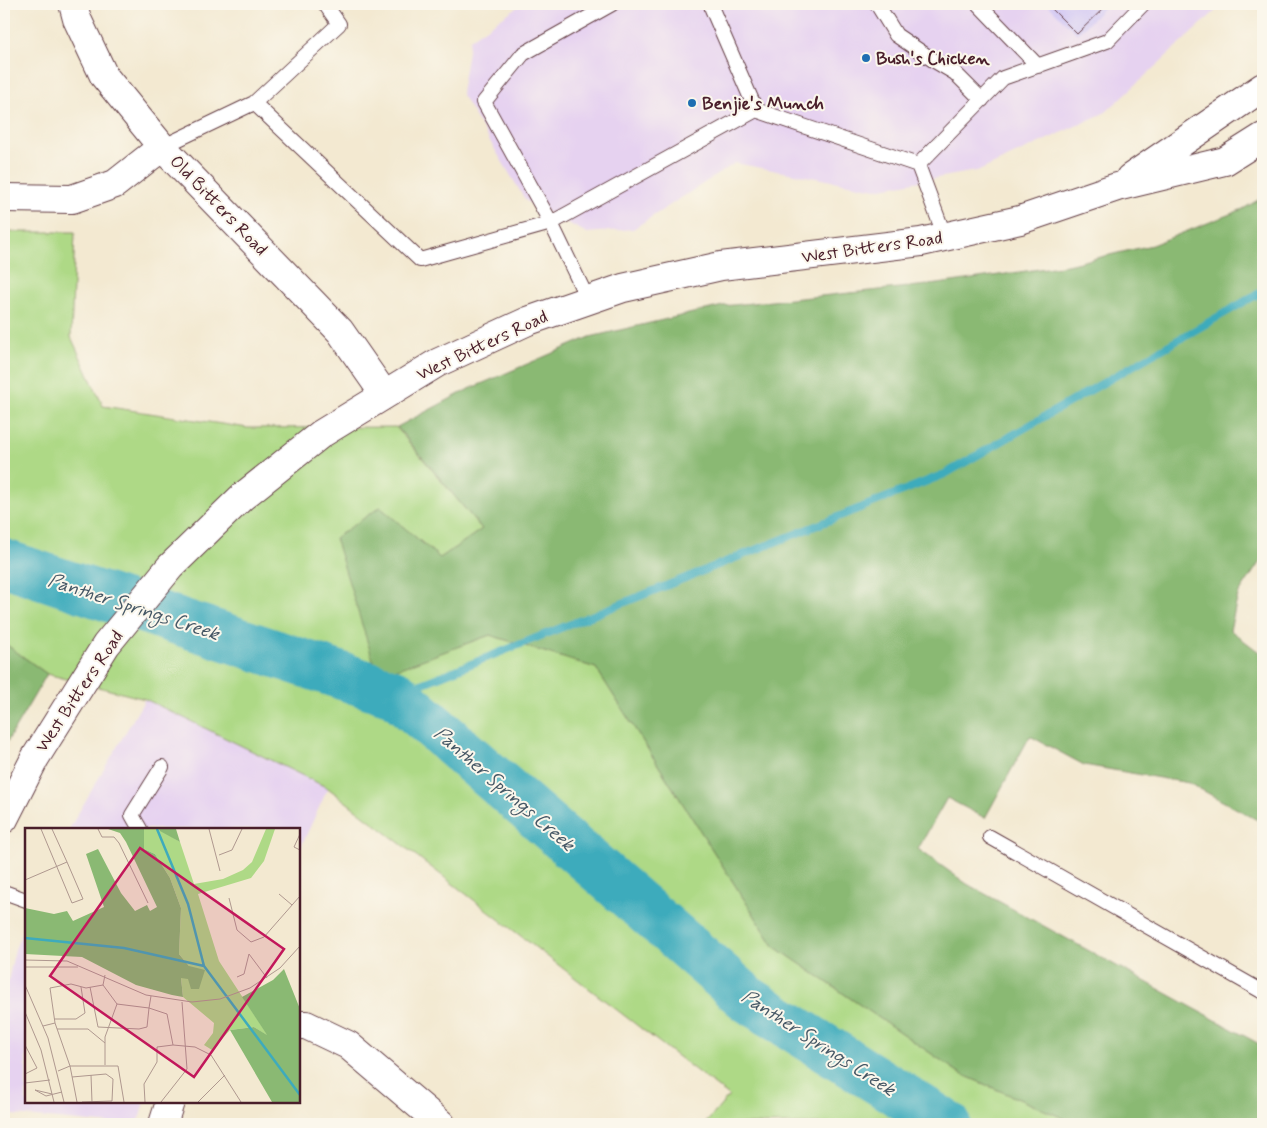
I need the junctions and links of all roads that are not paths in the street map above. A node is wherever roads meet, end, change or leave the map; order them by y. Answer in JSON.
{"nodes":[{"id":1,"x":73,"y":4,"type":"edge"},
{"id":2,"x":325,"y":4,"type":"edge"},
{"id":3,"x":612,"y":4,"type":"edge"},
{"id":4,"x":711,"y":4,"type":"edge"},
{"id":5,"x":878,"y":4,"type":"edge"},
{"id":6,"x":978,"y":4,"type":"edge"},
{"id":7,"x":1143,"y":4,"type":"edge"},
{"id":8,"x":1038,"y":66,"type":"junction"},
{"id":9,"x":1263,"y":86,"type":"edge"},
{"id":10,"x":982,"y":100,"type":"junction"},
{"id":11,"x":254,"y":103,"type":"junction"},
{"id":12,"x":756,"y":110,"type":"junction"},
{"id":13,"x":1263,"y":137,"type":"edge"},
{"id":14,"x":162,"y":147,"type":"junction"},
{"id":15,"x":918,"y":165,"type":"junction"},
{"id":16,"x":1116,"y":187,"type":"junction"},
{"id":17,"x":4,"y":198,"type":"edge"},
{"id":18,"x":551,"y":224,"type":"junction"},
{"id":19,"x":945,"y":237,"type":"junction"},
{"id":20,"x":588,"y":300,"type":"junction"},
{"id":21,"x":384,"y":394,"type":"junction"},
{"id":22,"x":162,"y":767,"type":"dead end"},
{"id":23,"x":4,"y":818,"type":"edge"},
{"id":24,"x":139,"y":828,"type":"edge"},
{"id":25,"x":990,"y":837,"type":"dead end"},
{"id":26,"x":4,"y":892,"type":"edge"},
{"id":27,"x":25,"y":900,"type":"edge"},
{"id":28,"x":1263,"y":992,"type":"edge"},
{"id":29,"x":300,"y":1025,"type":"edge"},
{"id":30,"x":170,"y":1103,"type":"edge"},
{"id":31,"x":163,"y":1124,"type":"edge"},
{"id":32,"x":441,"y":1124,"type":"edge"}],
"edges":[{"from":1,"to":14,"type":"main road","name":"Old Bitters Road"},
{"from":2,"to":11,"type":"lane"},
{"from":3,"to":18,"type":"lane"},
{"from":4,"to":12,"type":"lane"},
{"from":5,"to":10,"type":"lane"},
{"from":6,"to":8,"type":"lane"},
{"from":7,"to":8,"type":"lane"},
{"from":8,"to":10,"type":"lane"},
{"from":9,"to":16,"type":"main road","name":"West Bitters Road"},
{"from":10,"to":15,"type":"lane"},
{"from":11,"to":14,"type":"lane"},
{"from":11,"to":18,"type":"lane"},
{"from":12,"to":15,"type":"lane"},
{"from":12,"to":18,"type":"lane"},
{"from":13,"to":16,"type":"main road","name":"West Bitters Road"},
{"from":14,"to":17,"type":"main road"},
{"from":14,"to":21,"type":"main road","name":"Old Bitters Road"},
{"from":15,"to":19,"type":"lane"},
{"from":16,"to":19,"type":"main road","name":"West Bitters Road"},
{"from":18,"to":20,"type":"lane"},
{"from":19,"to":20,"type":"main road","name":"West Bitters Road"},
{"from":20,"to":21,"type":"main road","name":"West Bitters Road"},
{"from":21,"to":23,"type":"main road","name":"West Bitters Road"},
{"from":22,"to":24,"type":"lane"},
{"from":25,"to":28,"type":"lane"},
{"from":26,"to":27,"type":"lane"},
{"from":29,"to":32,"type":"main road"},
{"from":30,"to":31,"type":"main road"}]}
